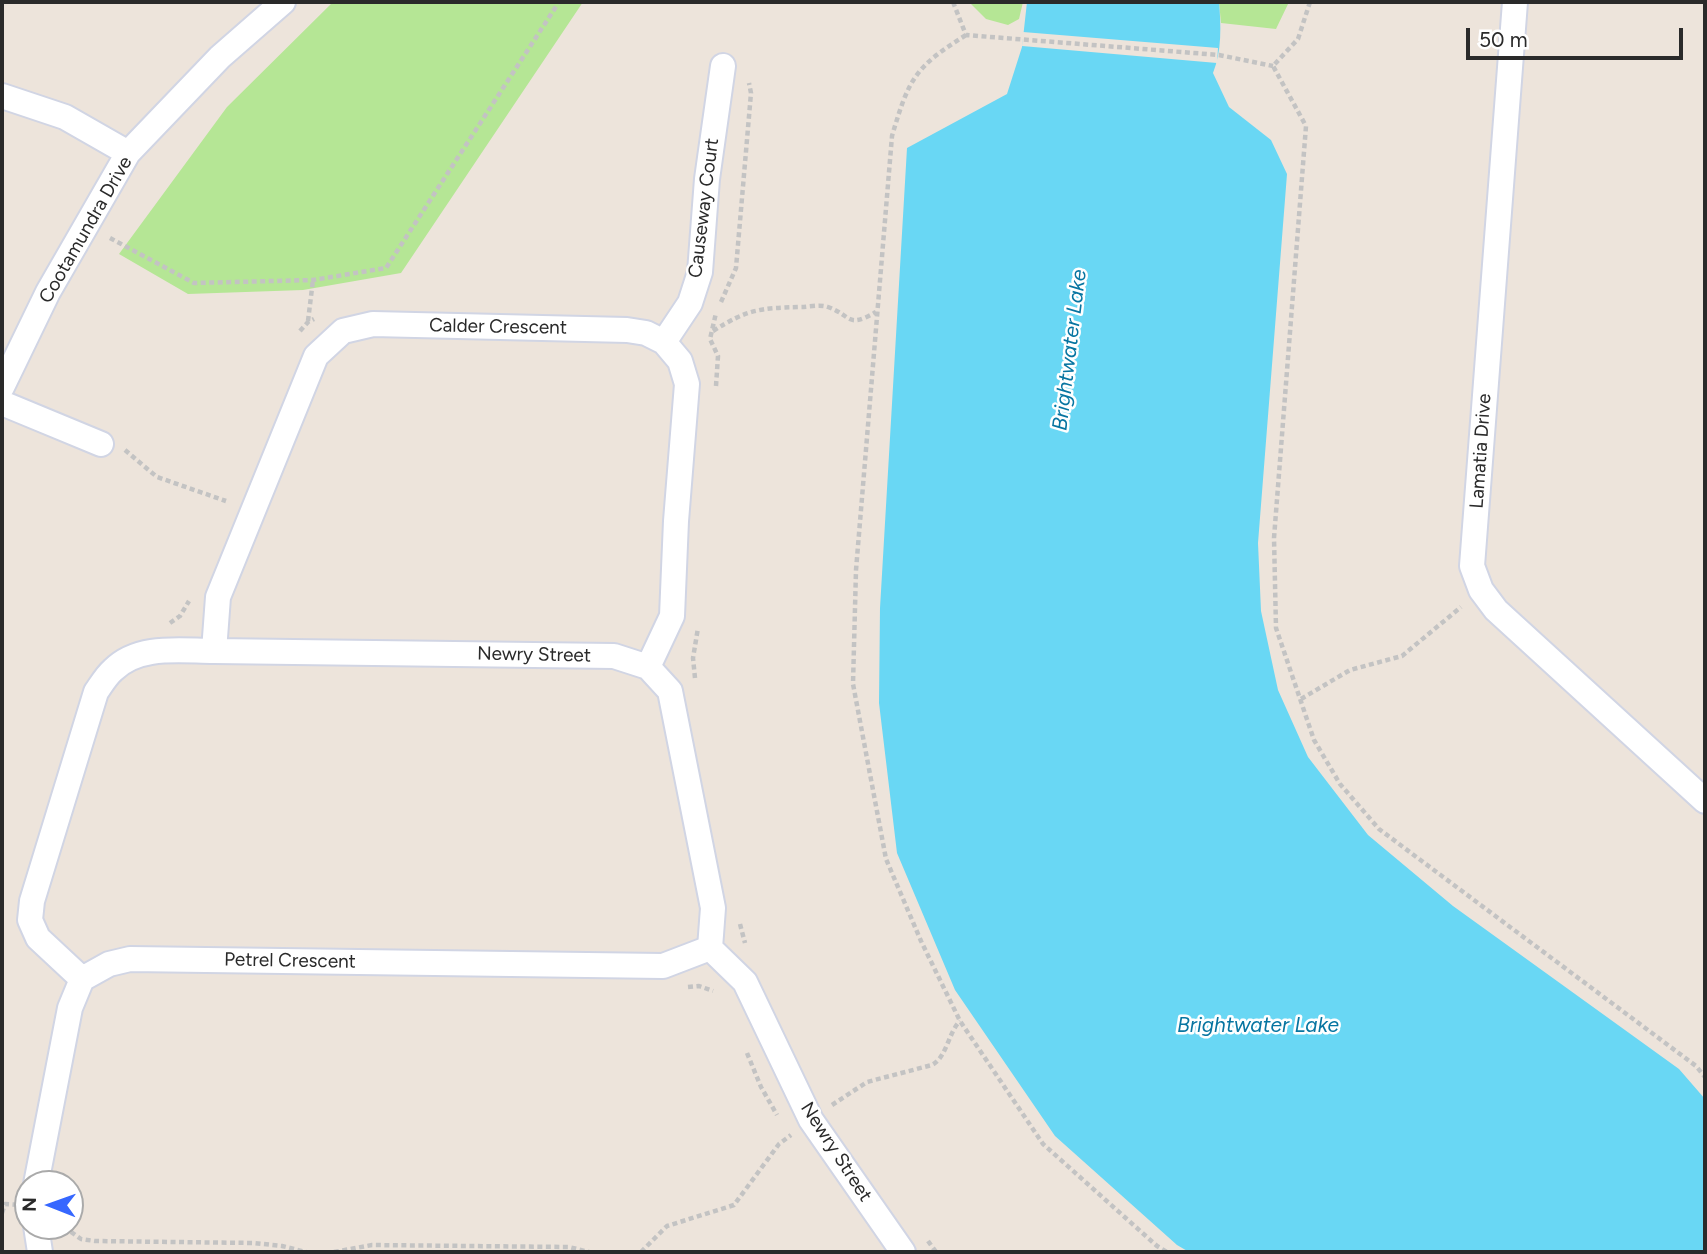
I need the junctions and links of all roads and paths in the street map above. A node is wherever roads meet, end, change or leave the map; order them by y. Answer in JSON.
{"nodes":[{"id":1,"x":283,"y":2,"type":"edge"},
{"id":2,"x":559,"y":2,"type":"edge"},
{"id":3,"x":953,"y":2,"type":"edge"},
{"id":4,"x":1310,"y":2,"type":"edge"},
{"id":5,"x":1516,"y":2,"type":"edge"},
{"id":6,"x":966,"y":35,"type":"junction"},
{"id":7,"x":723,"y":66,"type":"joint"},
{"id":8,"x":1273,"y":66,"type":"junction"},
{"id":9,"x":2,"y":96,"type":"edge"},
{"id":10,"x":128,"y":153,"type":"junction"},
{"id":11,"x":87,"y":226,"type":"junction"},
{"id":12,"x":313,"y":280,"type":"junction"},
{"id":13,"x":876,"y":312,"type":"junction"},
{"id":14,"x":323,"y":314,"type":"dead end"},
{"id":15,"x":679,"y":321,"type":"junction"},
{"id":16,"x":308,"y":322,"type":"junction"},
{"id":17,"x":713,"y":332,"type":"junction"},
{"id":18,"x":299,"y":333,"type":"dead end"},
{"id":19,"x":710,"y":339,"type":"junction"},
{"id":20,"x":664,"y":342,"type":"junction"},
{"id":21,"x":2,"y":387,"type":"edge"},
{"id":22,"x":716,"y":390,"type":"dead end"},
{"id":23,"x":2,"y":402,"type":"edge"},
{"id":24,"x":101,"y":444,"type":"joint"},
{"id":25,"x":221,"y":512,"type":"dead end"},
{"id":26,"x":1481,"y":590,"type":"junction"},
{"id":27,"x":191,"y":597,"type":"dead end"},
{"id":28,"x":699,"y":621,"type":"dead end"},
{"id":29,"x":169,"y":624,"type":"dead end"},
{"id":30,"x":214,"y":651,"type":"junction"},
{"id":31,"x":648,"y":667,"type":"junction"},
{"id":32,"x":695,"y":682,"type":"dead end"},
{"id":33,"x":1301,"y":699,"type":"junction"},
{"id":34,"x":1705,"y":801,"type":"edge"},
{"id":35,"x":738,"y":916,"type":"dead end"},
{"id":36,"x":710,"y":948,"type":"junction"},
{"id":37,"x":748,"y":948,"type":"dead end"},
{"id":38,"x":82,"y":979,"type":"junction"},
{"id":39,"x":685,"y":987,"type":"dead end"},
{"id":40,"x":722,"y":999,"type":"dead end"},
{"id":41,"x":745,"y":1050,"type":"dead end"},
{"id":42,"x":1705,"y":1077,"type":"edge"},
{"id":43,"x":828,"y":1093,"type":"dead end"},
{"id":44,"x":834,"y":1104,"type":"dead end"},
{"id":45,"x":779,"y":1118,"type":"dead end"},
{"id":46,"x":785,"y":1127,"type":"dead end"},
{"id":47,"x":790,"y":1136,"type":"dead end"},
{"id":48,"x":39,"y":1170,"type":"edge"},
{"id":49,"x":14,"y":1205,"type":"edge"},
{"id":50,"x":2,"y":1213,"type":"edge"},
{"id":51,"x":84,"y":1239,"type":"edge"},
{"id":52,"x":928,"y":1241,"type":"dead end"},
{"id":53,"x":306,"y":1252,"type":"edge"},
{"id":54,"x":334,"y":1252,"type":"edge"},
{"id":55,"x":589,"y":1252,"type":"edge"},
{"id":56,"x":903,"y":1252,"type":"edge"},
{"id":57,"x":936,"y":1252,"type":"edge"},
{"id":58,"x":1167,"y":1252,"type":"edge"}],
"edges":[{"from":1,"to":10,"type":"street","name":"Cootamundra Drive"},
{"from":2,"to":12,"type":"path"},
{"from":3,"to":6,"type":"path"},
{"from":4,"to":8,"type":"path"},
{"from":5,"to":26,"type":"street","name":"Lamatia Drive"},
{"from":6,"to":8,"type":"path"},
{"from":6,"to":13,"type":"path"},
{"from":7,"to":15,"type":"street","name":"Causeway Court"},
{"from":7,"to":17,"type":"path"},
{"from":8,"to":33,"type":"path"},
{"from":9,"to":10,"type":"street"},
{"from":10,"to":11,"type":"street","name":"Cootamundra Drive"},
{"from":11,"to":12,"type":"path"},
{"from":11,"to":21,"type":"street","name":"Cootamundra Drive"},
{"from":12,"to":16,"type":"path"},
{"from":13,"to":17,"type":"path"},
{"from":13,"to":58,"type":"path"},
{"from":14,"to":16,"type":"path"},
{"from":15,"to":19,"type":"path"},
{"from":15,"to":20,"type":"street","name":"Causeway Court"},
{"from":16,"to":18,"type":"path"},
{"from":17,"to":19,"type":"path"},
{"from":19,"to":22,"type":"path"},
{"from":20,"to":30,"type":"street","name":"Calder Crescent"},
{"from":20,"to":31,"type":"street"},
{"from":23,"to":24,"type":"street"},
{"from":24,"to":25,"type":"path"},
{"from":26,"to":33,"type":"path"},
{"from":26,"to":34,"type":"street","name":"Lamatia Drive"},
{"from":27,"to":29,"type":"path"},
{"from":28,"to":32,"type":"path"},
{"from":30,"to":31,"type":"street","name":"Newry Street"},
{"from":30,"to":38,"type":"street","name":"Newry Street"},
{"from":31,"to":36,"type":"street"},
{"from":33,"to":42,"type":"path"},
{"from":35,"to":37,"type":"path"},
{"from":36,"to":38,"type":"street","name":"Petrel Crescent"},
{"from":36,"to":56,"type":"street","name":"Newry Street"},
{"from":38,"to":48,"type":"street"},
{"from":39,"to":40,"type":"path"},
{"from":41,"to":45,"type":"path"},
{"from":43,"to":44,"type":"path"},
{"from":46,"to":47,"type":"path"},
{"from":49,"to":50,"type":"path"},
{"from":51,"to":53,"type":"path"},
{"from":52,"to":57,"type":"path"},
{"from":54,"to":55,"type":"path"}]}
